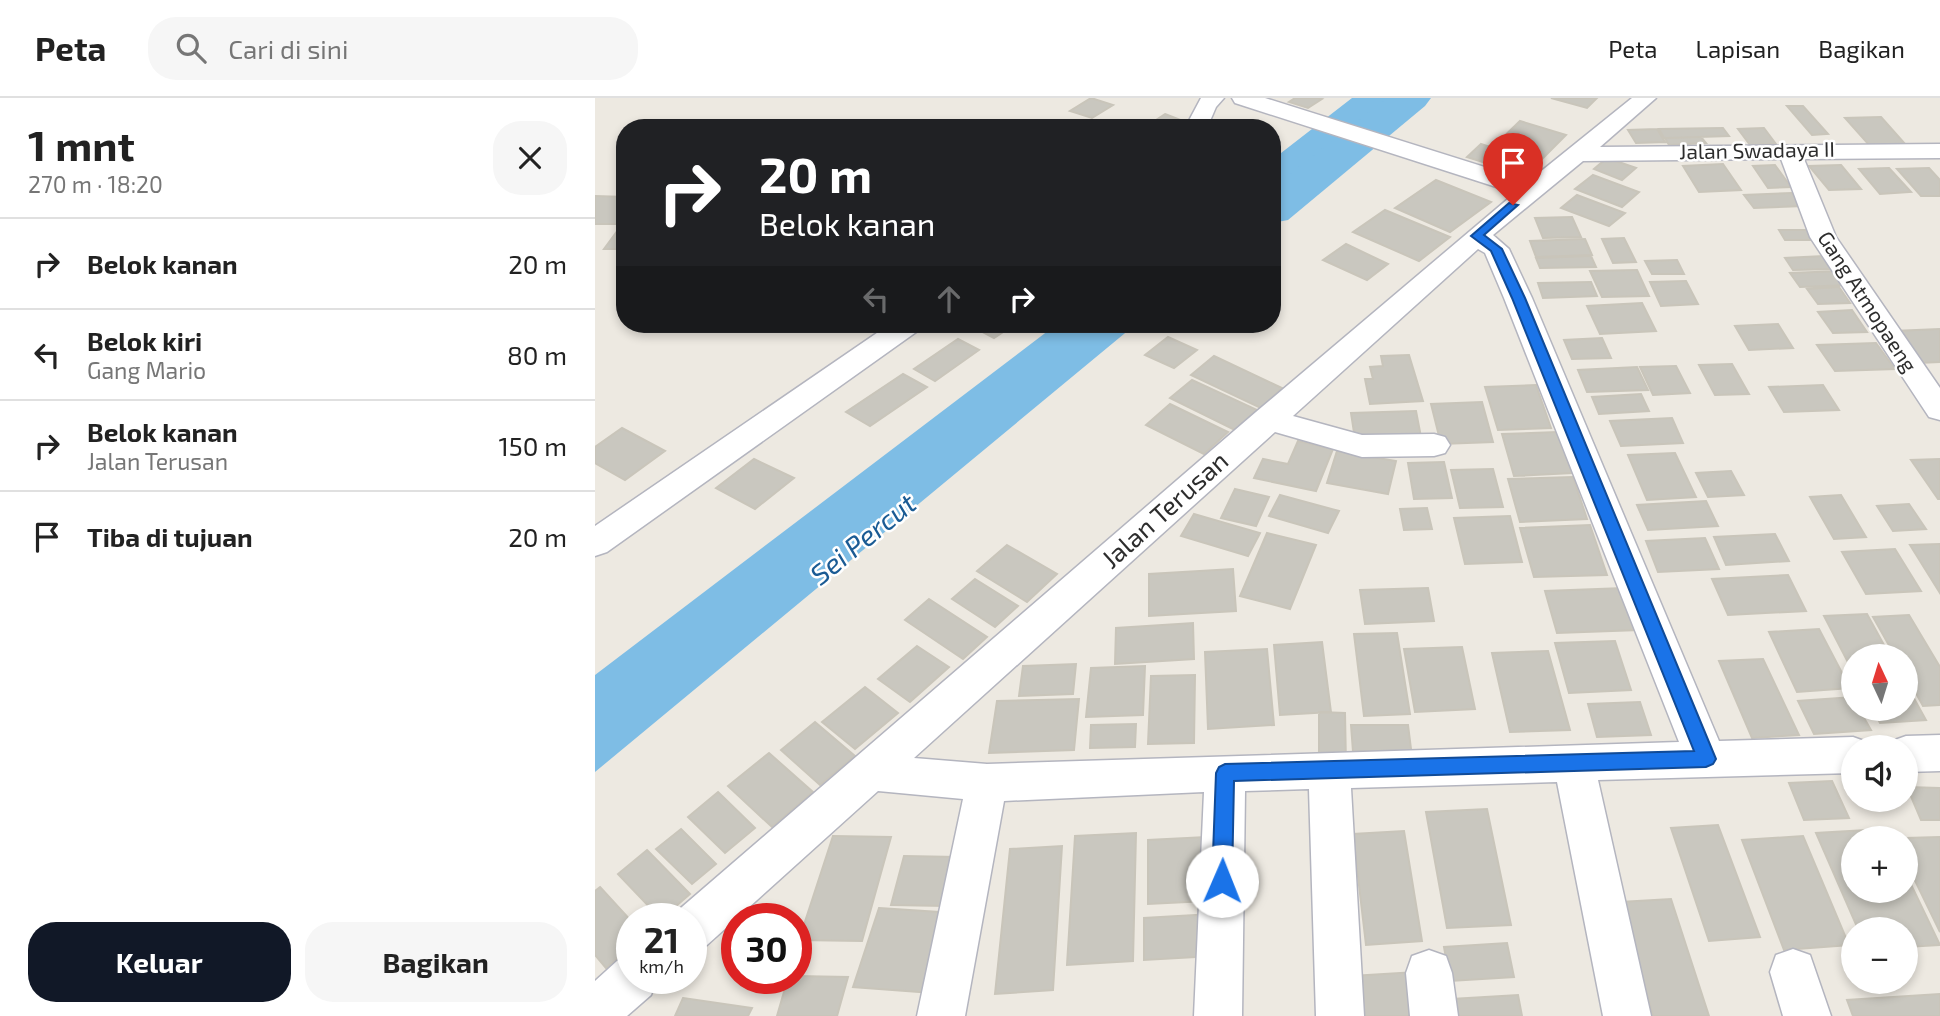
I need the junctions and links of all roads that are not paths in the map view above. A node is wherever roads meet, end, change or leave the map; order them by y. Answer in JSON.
{"nodes":[{"id":1,"x":1213,"y":98,"type":"edge"},
{"id":2,"x":1645,"y":98,"type":"edge"},
{"id":3,"x":1250,"y":100,"type":"edge"},
{"id":4,"x":1200,"y":119,"type":"edge"},
{"id":5,"x":1789,"y":150,"type":"junction"},
{"id":6,"x":1940,"y":151,"type":"edge"},
{"id":7,"x":1575,"y":154,"type":"junction"},
{"id":8,"x":1531,"y":190,"type":"junction"},
{"id":9,"x":1477,"y":236,"type":"junction"},
{"id":10,"x":896,"y":333,"type":"edge"},
{"id":11,"x":1940,"y":410,"type":"edge"},
{"id":12,"x":1267,"y":419,"type":"junction"},
{"id":13,"x":1434,"y":445,"type":"dead end"},
{"id":14,"x":595,"y":542,"type":"edge"},
{"id":15,"x":1940,"y":753,"type":"edge"},
{"id":16,"x":1918,"y":754,"type":"edge"},
{"id":17,"x":1841,"y":755,"type":"edge"},
{"id":18,"x":1706,"y":759,"type":"junction"},
{"id":19,"x":1574,"y":765,"type":"junction"},
{"id":20,"x":1329,"y":771,"type":"junction"},
{"id":21,"x":870,"y":772,"type":"junction"},
{"id":22,"x":1225,"y":773,"type":"junction"},
{"id":23,"x":986,"y":783,"type":"junction"},
{"id":24,"x":707,"y":915,"type":"edge"},
{"id":25,"x":1793,"y":972,"type":"dead end"},
{"id":26,"x":616,"y":994,"type":"edge"},
{"id":27,"x":595,"y":1013,"type":"edge"},
{"id":28,"x":940,"y":1016,"type":"edge"},
{"id":29,"x":1218,"y":1016,"type":"edge"},
{"id":30,"x":1340,"y":1016,"type":"edge"},
{"id":31,"x":1627,"y":1016,"type":"edge"},
{"id":32,"x":1807,"y":1016,"type":"edge"}],
"edges":[{"from":1,"to":4,"type":"street"},
{"from":2,"to":7,"type":"street","name":"Jalan Terusan"},
{"from":3,"to":8,"type":"street"},
{"from":5,"to":6,"type":"street","name":"Jalan Swadaya II"},
{"from":5,"to":7,"type":"street","name":"Jalan Swadaya II"},
{"from":5,"to":11,"type":"street","name":"Gang Atmopaeng"},
{"from":7,"to":8,"type":"street","name":"Jalan Terusan"},
{"from":8,"to":9,"type":"street","name":"Jalan Terusan"},
{"from":9,"to":12,"type":"street","name":"Jalan Terusan"},
{"from":9,"to":18,"type":"street"},
{"from":10,"to":14,"type":"street"},
{"from":12,"to":13,"type":"street"},
{"from":12,"to":21,"type":"street","name":"Jalan Terusan"},
{"from":15,"to":16,"type":"street"},
{"from":17,"to":18,"type":"street"},
{"from":18,"to":19,"type":"street"},
{"from":19,"to":20,"type":"street"},
{"from":19,"to":31,"type":"street"},
{"from":20,"to":22,"type":"street"},
{"from":20,"to":30,"type":"street"},
{"from":21,"to":23,"type":"street"},
{"from":21,"to":24,"type":"street","name":"Jalan Terusan"},
{"from":22,"to":23,"type":"street"},
{"from":22,"to":29,"type":"street"},
{"from":23,"to":28,"type":"street"},
{"from":25,"to":32,"type":"street"},
{"from":26,"to":27,"type":"street"}]}
